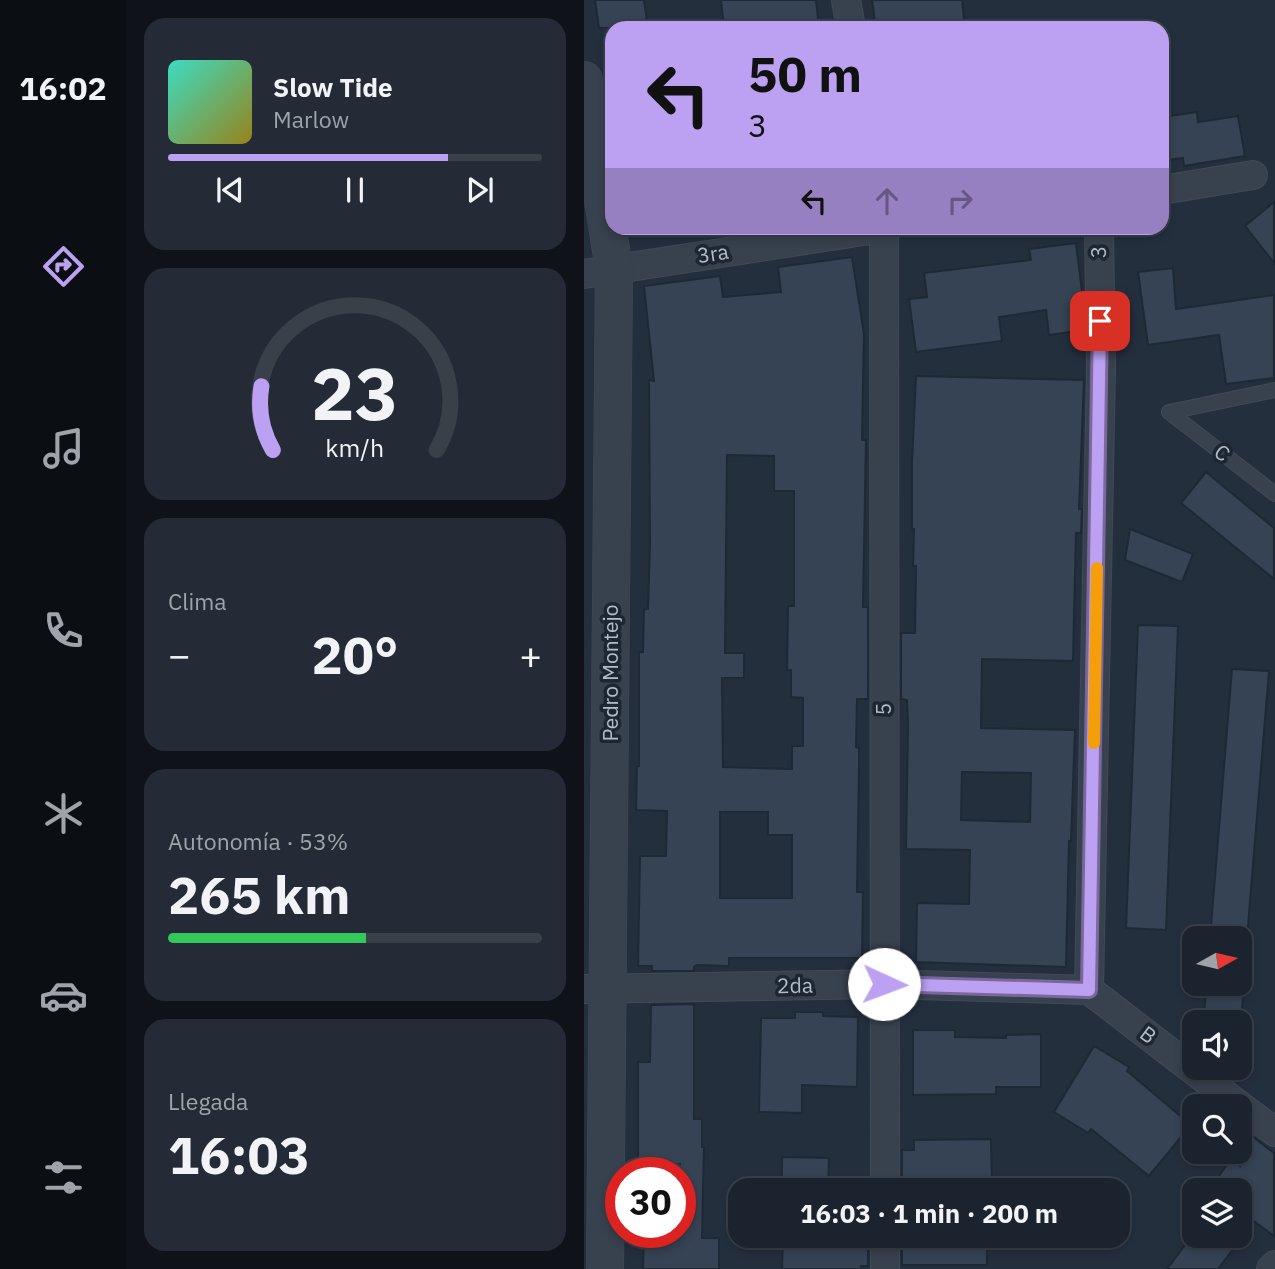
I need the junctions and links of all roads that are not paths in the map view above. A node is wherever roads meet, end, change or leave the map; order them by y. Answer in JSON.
{"nodes":[{"id":1,"x":846,"y":0,"type":"edge"},
{"id":2,"x":850,"y":21,"type":"edge"},
{"id":3,"x":584,"y":80,"type":"edge"},
{"id":4,"x":1253,"y":175,"type":"dead end"},
{"id":5,"x":1169,"y":189,"type":"edge"},
{"id":6,"x":837,"y":235,"type":"edge"},
{"id":7,"x":883,"y":235,"type":"edge"},
{"id":8,"x":1099,"y":235,"type":"edge"},
{"id":9,"x":599,"y":271,"type":"edge"},
{"id":10,"x":1275,"y":390,"type":"edge"},
{"id":11,"x":1275,"y":494,"type":"edge"},
{"id":12,"x":884,"y":984,"type":"junction"},
{"id":13,"x":596,"y":989,"type":"edge"},
{"id":14,"x":1089,"y":990,"type":"junction"},
{"id":15,"x":1224,"y":1094,"type":"edge"},
{"id":16,"x":1252,"y":1115,"type":"edge"},
{"id":17,"x":1275,"y":1132,"type":"edge"},
{"id":18,"x":885,"y":1178,"type":"edge"},
{"id":19,"x":885,"y":1248,"type":"edge"},
{"id":20,"x":605,"y":1269,"type":"edge"},
{"id":21,"x":885,"y":1269,"type":"edge"}],
"edges":[{"from":1,"to":2,"type":"street"},
{"from":3,"to":9,"type":"street","name":"Pedro Montejo"},
{"from":4,"to":5,"type":"street"},
{"from":6,"to":9,"type":"street","name":"3ra"},
{"from":7,"to":12,"type":"street","name":"5"},
{"from":8,"to":14,"type":"street","name":"3"},
{"from":9,"to":13,"type":"street","name":"Pedro Montejo"},
{"from":10,"to":11,"type":"lane","name":"C"},
{"from":12,"to":13,"type":"street","name":"2da"},
{"from":12,"to":14,"type":"street","name":"2da"},
{"from":12,"to":18,"type":"street","name":"5"},
{"from":13,"to":20,"type":"street","name":"Pedro Montejo"},
{"from":14,"to":15,"type":"street","name":"B"},
{"from":16,"to":17,"type":"street","name":"B"},
{"from":19,"to":21,"type":"street"}]}
